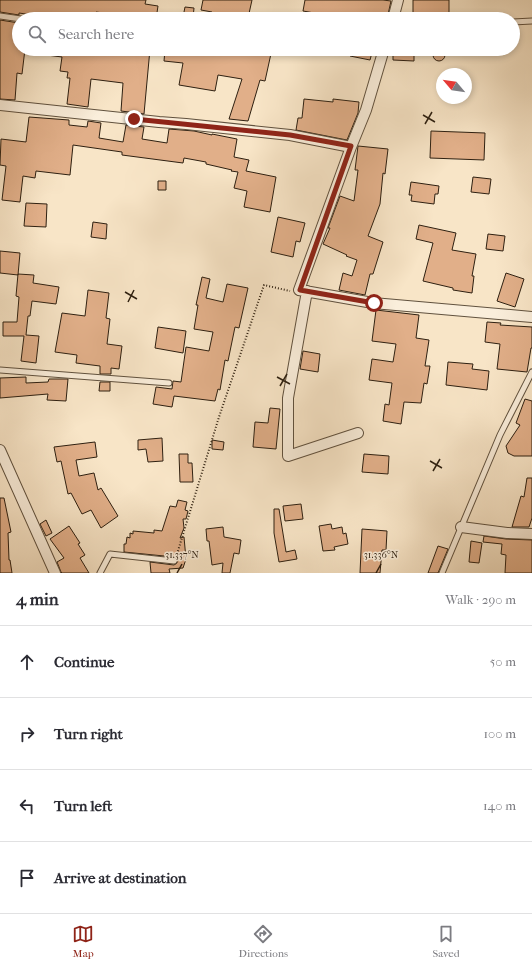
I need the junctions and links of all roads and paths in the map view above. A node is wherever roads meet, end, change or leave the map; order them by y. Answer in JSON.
{"nodes":[{"id":1,"x":398,"y":0,"type":"edge"},
{"id":2,"x":395,"y":12,"type":"edge"},
{"id":3,"x":0,"y":16,"type":"edge"},
{"id":4,"x":12,"y":18,"type":"edge"},
{"id":5,"x":532,"y":21,"type":"edge"},
{"id":6,"x":520,"y":22,"type":"edge"},
{"id":7,"x":382,"y":56,"type":"edge"},
{"id":8,"x":0,"y":106,"type":"edge"},
{"id":9,"x":351,"y":146,"type":"junction"},
{"id":10,"x":303,"y":291,"type":"junction"},
{"id":11,"x":532,"y":317,"type":"edge"},
{"id":12,"x":0,"y":370,"type":"edge"},
{"id":13,"x":531,"y":376,"type":"edge"},
{"id":14,"x":169,"y":383,"type":"dead end"},
{"id":15,"x":358,"y":433,"type":"dead end"},
{"id":16,"x":0,"y":450,"type":"edge"},
{"id":17,"x":461,"y":528,"type":"junction"},
{"id":18,"x":532,"y":534,"type":"edge"},
{"id":19,"x":174,"y":561,"type":"joint"},
{"id":20,"x":55,"y":573,"type":"edge"},
{"id":21,"x":100,"y":573,"type":"edge"},
{"id":22,"x":442,"y":573,"type":"edge"}],
"edges":[{"from":1,"to":2,"type":"street"},
{"from":3,"to":4,"type":"lane"},
{"from":5,"to":6,"type":"lane"},
{"from":7,"to":9,"type":"street"},
{"from":8,"to":9,"type":"street"},
{"from":9,"to":10,"type":"street"},
{"from":10,"to":11,"type":"street"},
{"from":10,"to":15,"type":"street"},
{"from":10,"to":19,"type":"path"},
{"from":12,"to":14,"type":"lane"},
{"from":13,"to":17,"type":"lane"},
{"from":16,"to":20,"type":"street"},
{"from":17,"to":18,"type":"street"},
{"from":17,"to":22,"type":"lane"},
{"from":19,"to":21,"type":"lane"}]}
